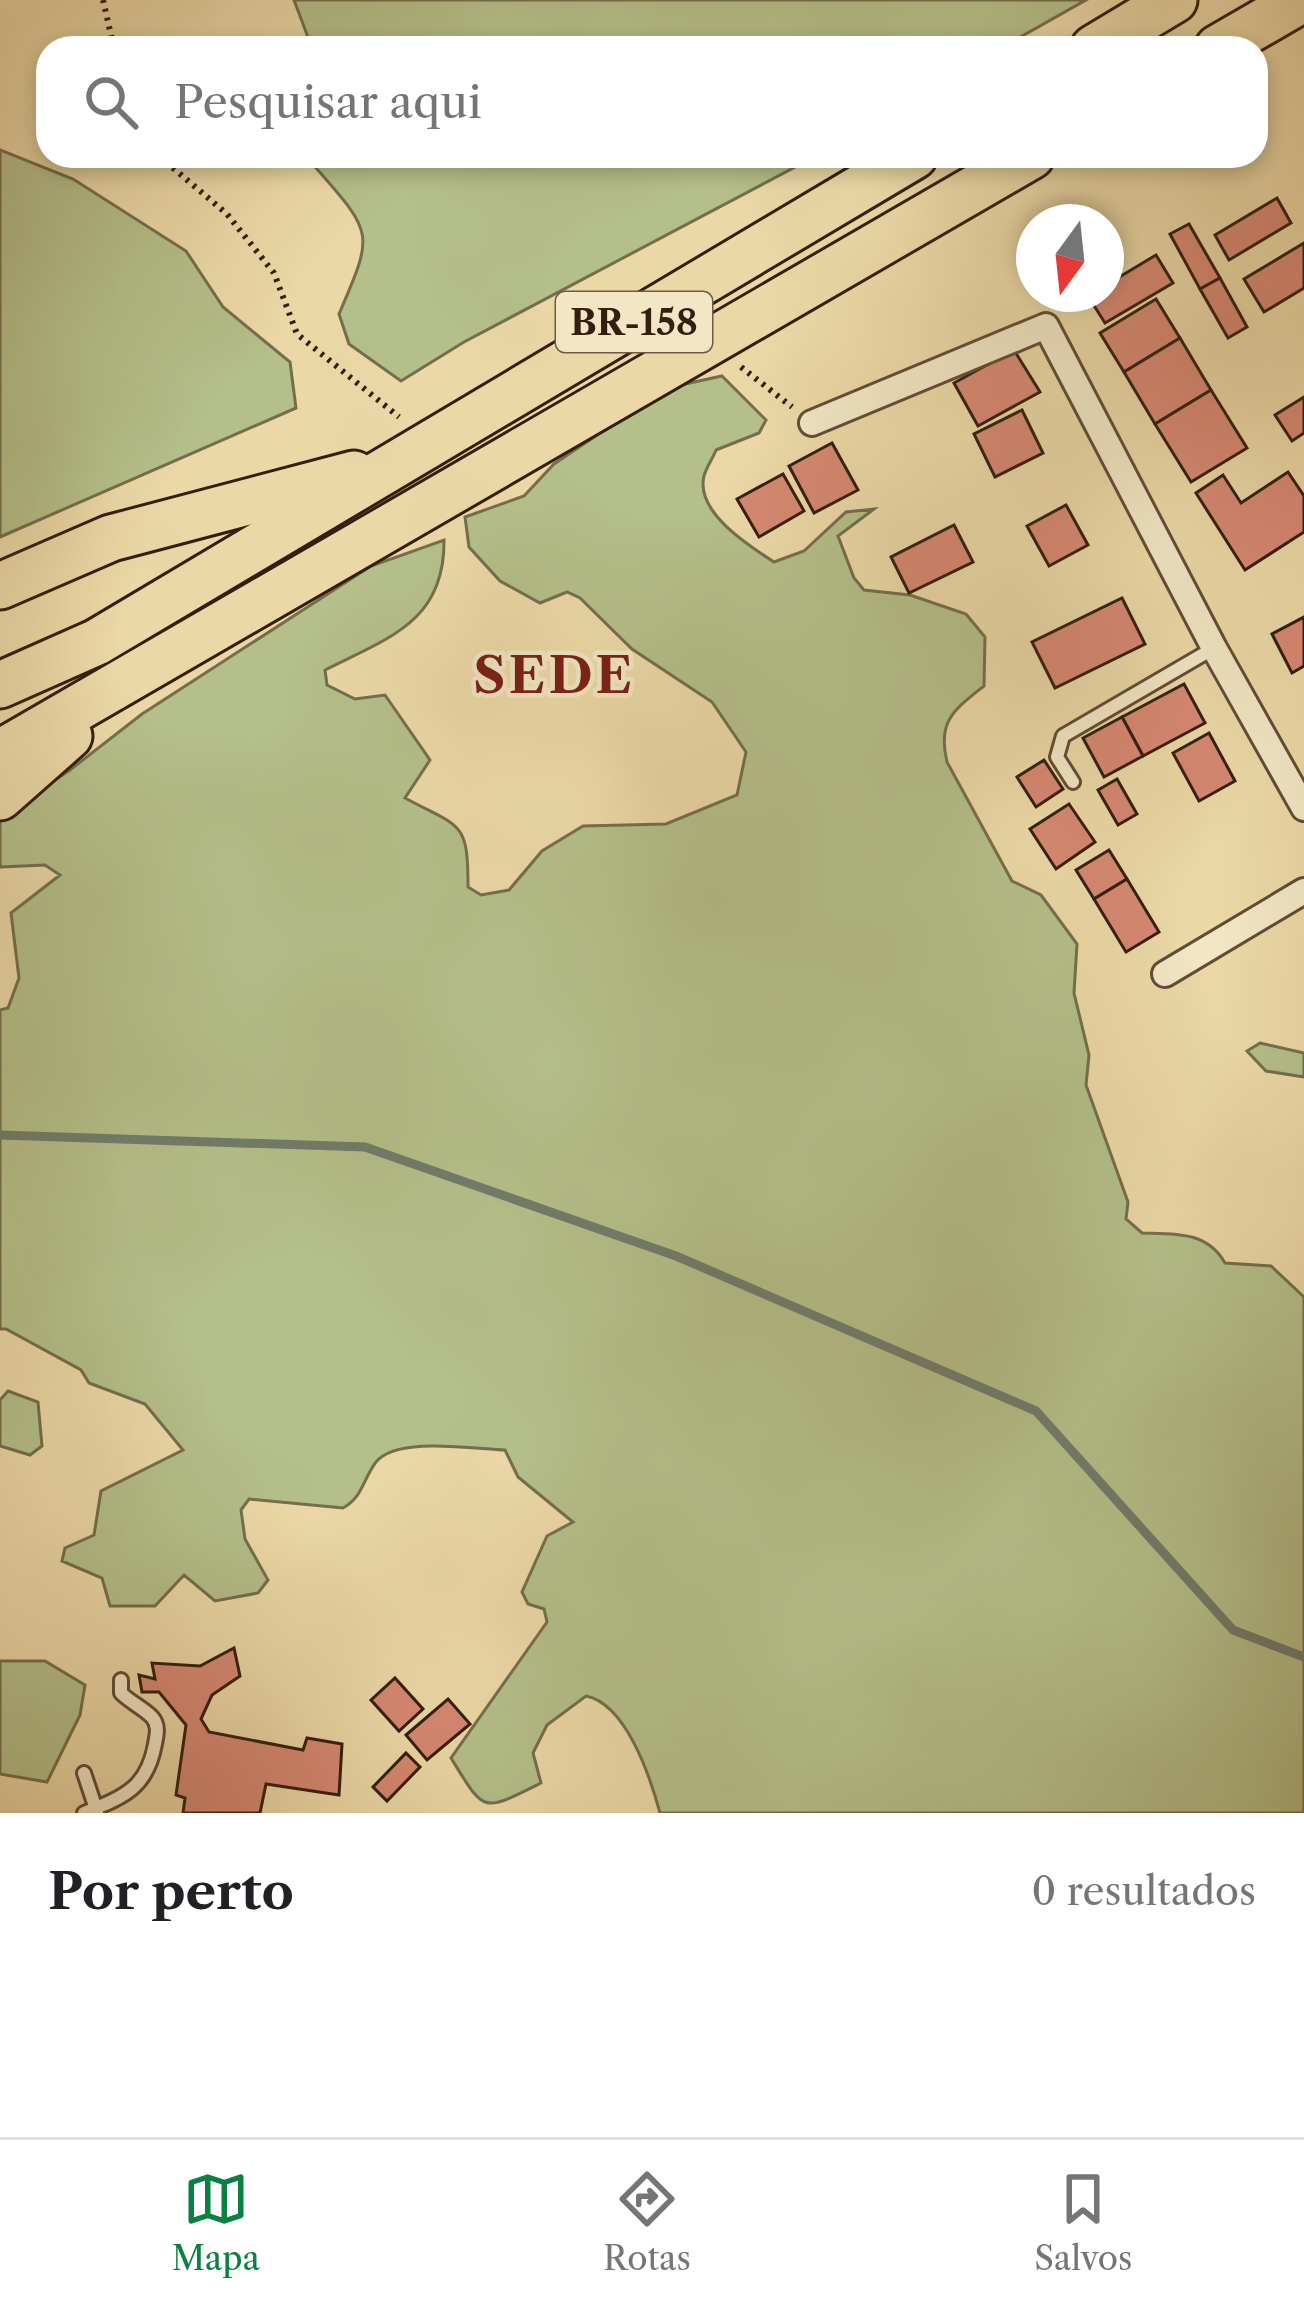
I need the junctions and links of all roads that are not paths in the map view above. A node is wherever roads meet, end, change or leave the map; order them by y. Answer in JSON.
{"nodes":[{"id":1,"x":1174,"y":0,"type":"edge"},
{"id":2,"x":1300,"y":0,"type":"edge"},
{"id":3,"x":1114,"y":36,"type":"edge"},
{"id":4,"x":1238,"y":36,"type":"edge"},
{"id":5,"x":894,"y":168,"type":"edge"},
{"id":6,"x":1010,"y":168,"type":"edge"},
{"id":7,"x":812,"y":423,"type":"road end"},
{"id":8,"x":414,"y":453,"type":"junction"},
{"id":9,"x":0,"y":586,"type":"edge"},
{"id":10,"x":1214,"y":648,"type":"junction"},
{"id":11,"x":144,"y":671,"type":"junction"},
{"id":12,"x":0,"y":685,"type":"edge"},
{"id":13,"x":0,"y":753,"type":"edge"},
{"id":14,"x":1072,"y":782,"type":"dead end"},
{"id":15,"x":0,"y":797,"type":"edge"},
{"id":16,"x":1304,"y":808,"type":"edge"},
{"id":17,"x":1304,"y":891,"type":"edge"},
{"id":18,"x":1165,"y":974,"type":"dead end"},
{"id":19,"x":121,"y":1680,"type":"dead end"},
{"id":20,"x":84,"y":1773,"type":"dead end"},
{"id":21,"x":93,"y":1811,"type":"edge"}],
"edges":[{"from":1,"to":3,"type":"highway"},
{"from":2,"to":4,"type":"highway"},
{"from":5,"to":8,"type":"highway","number":"BR-158"},
{"from":6,"to":11,"type":"highway","number":"BR-158"},
{"from":7,"to":10,"type":"street"},
{"from":8,"to":9,"type":"highway","number":"BR-158"},
{"from":8,"to":12,"type":"highway","number":"BR-158"},
{"from":10,"to":14,"type":"lane"},
{"from":10,"to":16,"type":"street"},
{"from":11,"to":13,"type":"highway","number":"BR-158"},
{"from":11,"to":15,"type":"highway","number":"BR-158"},
{"from":17,"to":18,"type":"street"},
{"from":19,"to":21,"type":"lane"},
{"from":20,"to":21,"type":"lane"}]}
